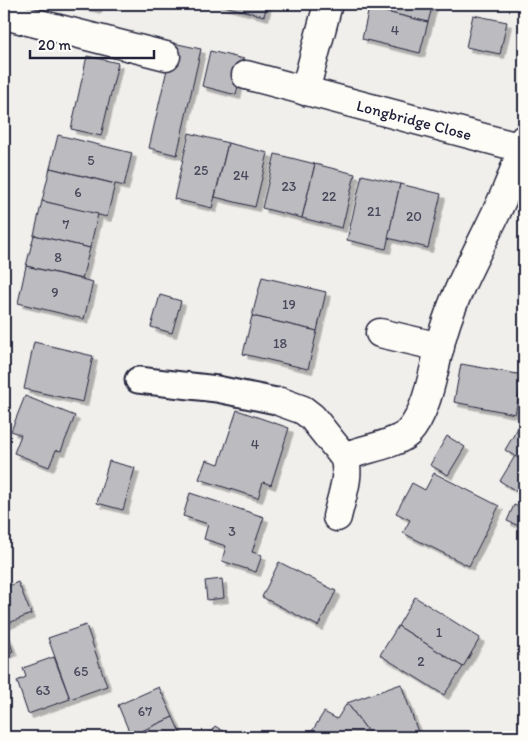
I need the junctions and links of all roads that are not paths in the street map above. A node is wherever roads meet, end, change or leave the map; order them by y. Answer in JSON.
{"nodes":[{"id":1,"x":328,"y":4,"type":"edge"},
{"id":2,"x":4,"y":15,"type":"edge"},
{"id":3,"x":166,"y":56,"type":"dead end"},
{"id":4,"x":246,"y":76,"type":"dead end"},
{"id":5,"x":305,"y":91,"type":"junction"},
{"id":6,"x":523,"y":144,"type":"edge"},
{"id":7,"x":380,"y":332,"type":"dead end"},
{"id":8,"x":440,"y":347,"type":"junction"},
{"id":9,"x":138,"y":380,"type":"dead end"},
{"id":10,"x":281,"y":402,"type":"joint"},
{"id":11,"x":344,"y":457,"type":"junction"},
{"id":12,"x":337,"y":517,"type":"dead end"}],
"edges":[{"from":1,"to":5,"type":"street"},
{"from":2,"to":3,"type":"street"},
{"from":4,"to":5,"type":"street","name":"Longbridge Close"},
{"from":5,"to":6,"type":"street","name":"Longbridge Close"},
{"from":6,"to":8,"type":"street","name":"Longbridge Close"},
{"from":7,"to":8,"type":"street"},
{"from":8,"to":11,"type":"street","name":"Longbridge Close"},
{"from":9,"to":10,"type":"lane"},
{"from":10,"to":11,"type":"street"},
{"from":11,"to":12,"type":"street"}]}
